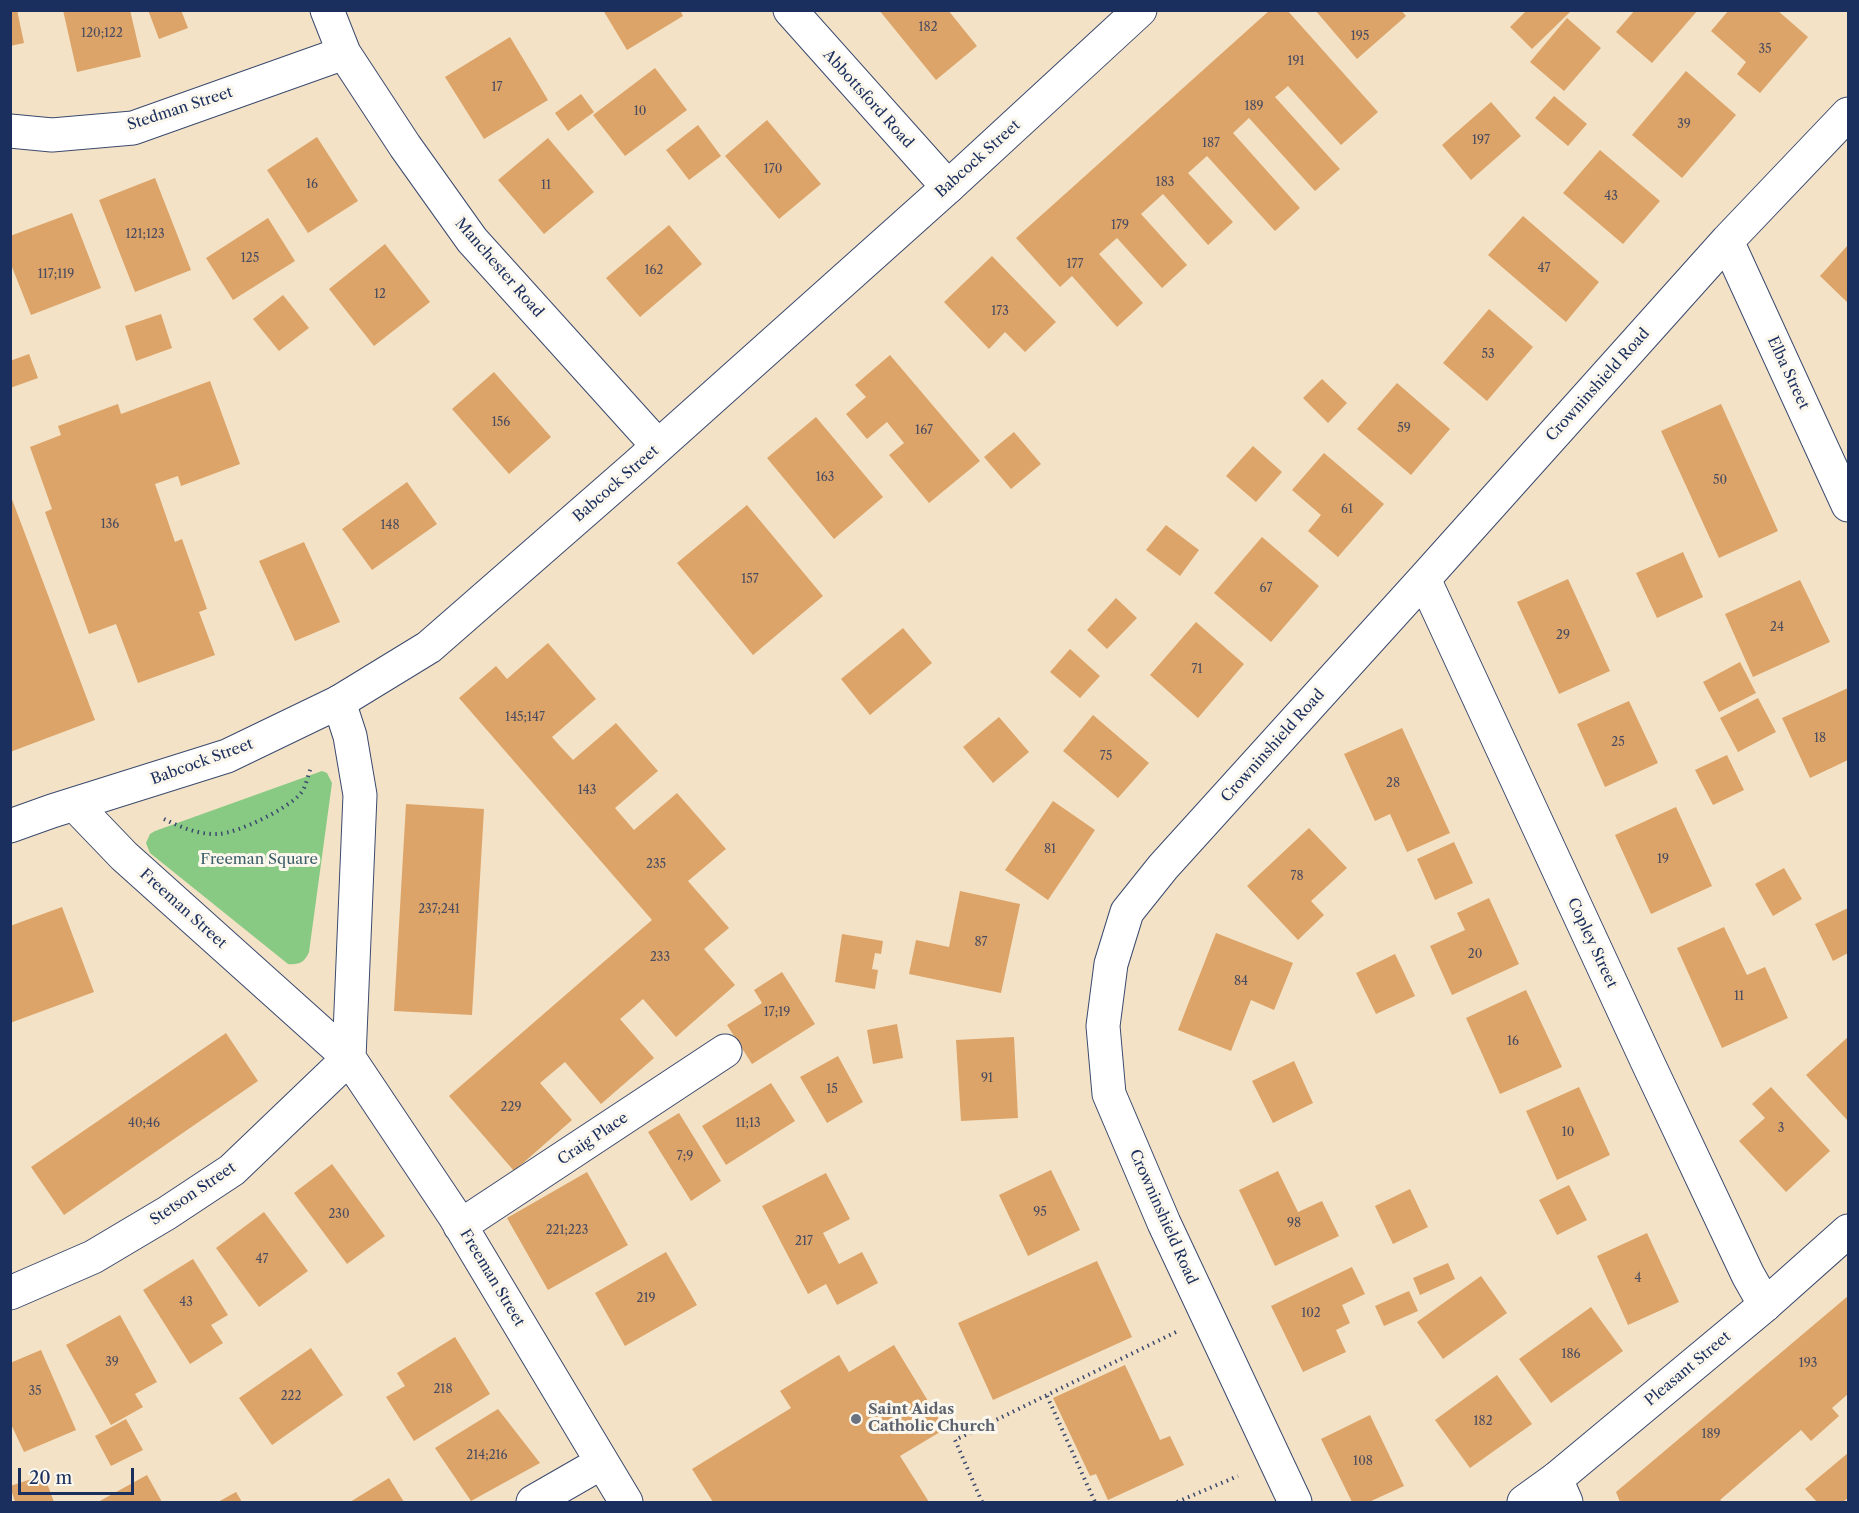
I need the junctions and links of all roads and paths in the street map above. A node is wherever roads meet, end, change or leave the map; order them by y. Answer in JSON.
{"nodes":[{"id":1,"x":327,"y":10,"type":"edge"},
{"id":2,"x":790,"y":10,"type":"edge"},
{"id":3,"x":1140,"y":10,"type":"edge"},
{"id":4,"x":344,"y":53,"type":"junction"},
{"id":5,"x":1848,"y":114,"type":"edge"},
{"id":6,"x":10,"y":131,"type":"edge"},
{"id":7,"x":948,"y":187,"type":"junction"},
{"id":8,"x":1727,"y":240,"type":"junction"},
{"id":9,"x":658,"y":446,"type":"junction"},
{"id":10,"x":1848,"y":505,"type":"edge"},
{"id":11,"x":1424,"y":579,"type":"junction"},
{"id":12,"x":339,"y":702,"type":"junction"},
{"id":13,"x":311,"y":767,"type":"dead end"},
{"id":14,"x":75,"y":805,"type":"junction"},
{"id":15,"x":164,"y":819,"type":"dead end"},
{"id":16,"x":10,"y":826,"type":"edge"},
{"id":17,"x":725,"y":1051,"type":"dead end"},
{"id":18,"x":349,"y":1058,"type":"junction"},
{"id":19,"x":460,"y":1226,"type":"junction"},
{"id":20,"x":1848,"y":1231,"type":"edge"},
{"id":21,"x":10,"y":1293,"type":"edge"},
{"id":22,"x":1765,"y":1305,"type":"junction"},
{"id":23,"x":1176,"y":1332,"type":"dead end"},
{"id":24,"x":1047,"y":1396,"type":"junction"},
{"id":25,"x":601,"y":1463,"type":"junction"},
{"id":26,"x":1238,"y":1476,"type":"dead end"},
{"id":27,"x":1561,"y":1491,"type":"edge"},
{"id":28,"x":533,"y":1503,"type":"edge"},
{"id":29,"x":626,"y":1503,"type":"edge"},
{"id":30,"x":982,"y":1503,"type":"edge"},
{"id":31,"x":1095,"y":1503,"type":"edge"},
{"id":32,"x":1177,"y":1503,"type":"edge"},
{"id":33,"x":1295,"y":1503,"type":"edge"},
{"id":34,"x":1524,"y":1503,"type":"edge"}],
"edges":[{"from":1,"to":4,"type":"street","name":"Manchester Road"},
{"from":2,"to":7,"type":"street","name":"Abbottsford Road"},
{"from":3,"to":7,"type":"street","name":"Babcock Street"},
{"from":4,"to":6,"type":"street","name":"Stedman Street"},
{"from":4,"to":9,"type":"street","name":"Manchester Road"},
{"from":5,"to":8,"type":"street","name":"Crowninshield Road"},
{"from":7,"to":9,"type":"street","name":"Babcock Street"},
{"from":8,"to":10,"type":"street","name":"Elba Street"},
{"from":8,"to":11,"type":"street","name":"Crowninshield Road"},
{"from":9,"to":12,"type":"street","name":"Babcock Street"},
{"from":11,"to":22,"type":"street","name":"Copley Street"},
{"from":11,"to":33,"type":"street","name":"Crowninshield Road"},
{"from":12,"to":14,"type":"street","name":"Babcock Street"},
{"from":12,"to":18,"type":"street"},
{"from":13,"to":15,"type":"path"},
{"from":14,"to":16,"type":"street","name":"Babcock Street"},
{"from":14,"to":18,"type":"street","name":"Freeman Street"},
{"from":17,"to":19,"type":"street","name":"Craig Place"},
{"from":18,"to":19,"type":"street","name":"Freeman Street"},
{"from":18,"to":21,"type":"street","name":"Stetson Street"},
{"from":19,"to":25,"type":"street","name":"Freeman Street"},
{"from":20,"to":22,"type":"street","name":"Pleasant Street"},
{"from":22,"to":27,"type":"street","name":"Pleasant Street"},
{"from":23,"to":24,"type":"path"},
{"from":24,"to":30,"type":"path"},
{"from":24,"to":31,"type":"path"},
{"from":25,"to":28,"type":"street"},
{"from":25,"to":29,"type":"street","name":"Freeman Street"},
{"from":26,"to":32,"type":"path"},
{"from":27,"to":34,"type":"street","name":"Pleasant Street"}]}
